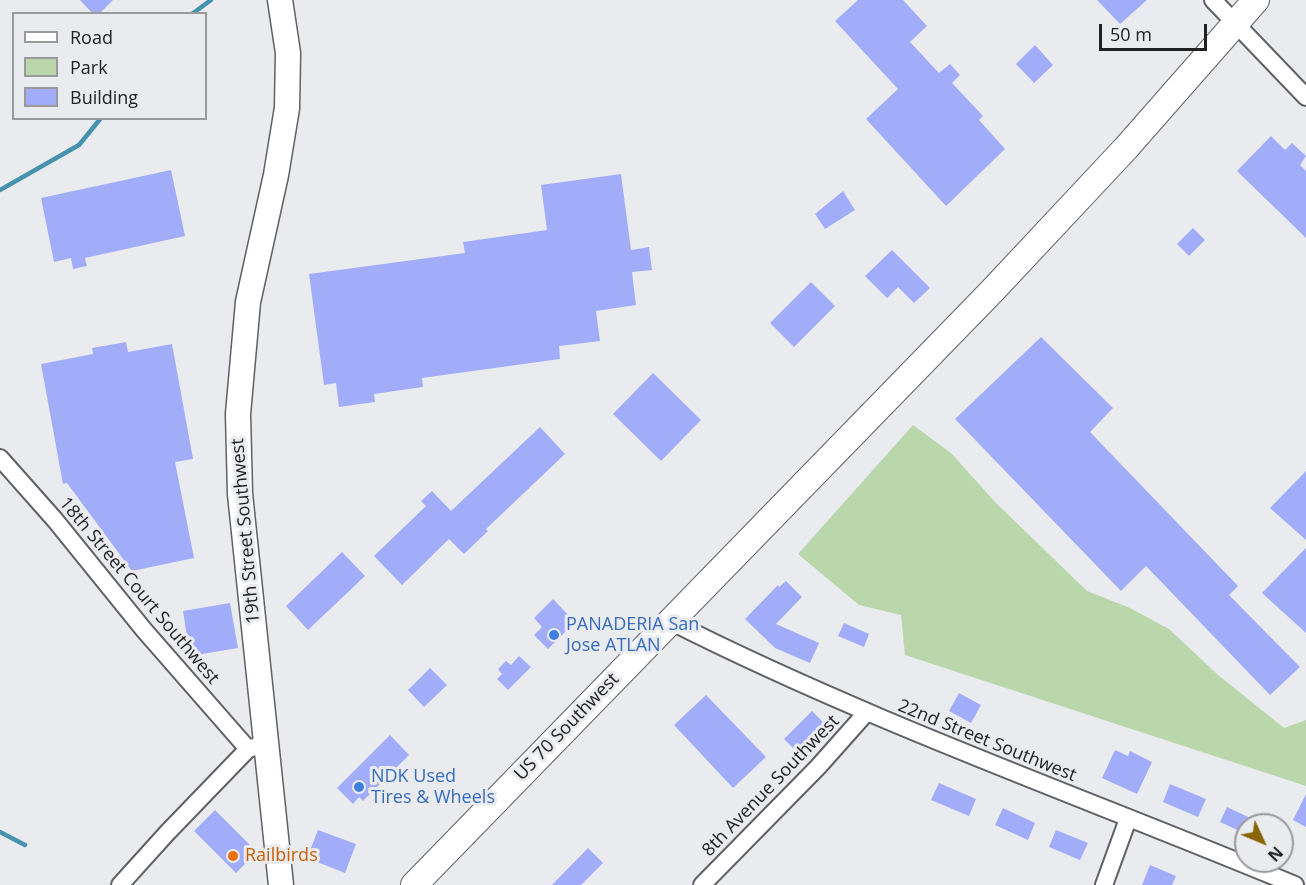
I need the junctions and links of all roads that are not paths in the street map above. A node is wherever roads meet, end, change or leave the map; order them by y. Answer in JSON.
{"nodes":[{"id":1,"x":280,"y":0,"type":"edge"},
{"id":2,"x":1213,"y":0,"type":"edge"},
{"id":3,"x":1256,"y":0,"type":"edge"},
{"id":4,"x":1235,"y":24,"type":"junction"},
{"id":5,"x":1306,"y":97,"type":"edge"},
{"id":6,"x":0,"y":458,"type":"edge"},
{"id":7,"x":670,"y":621,"type":"junction"},
{"id":8,"x":866,"y":712,"type":"junction"},
{"id":9,"x":257,"y":746,"type":"junction"},
{"id":10,"x":1128,"y":819,"type":"junction"},
{"id":11,"x":120,"y":885,"type":"edge"},
{"id":12,"x":281,"y":885,"type":"edge"},
{"id":13,"x":414,"y":885,"type":"edge"},
{"id":14,"x":702,"y":885,"type":"edge"},
{"id":15,"x":1104,"y":885,"type":"edge"},
{"id":16,"x":1295,"y":885,"type":"edge"}],
"edges":[{"from":1,"to":9,"type":"street","name":"19th Street Southwest"},
{"from":2,"to":4,"type":"street"},
{"from":3,"to":4,"type":"main road","name":"US 70 Southwest"},
{"from":4,"to":5,"type":"street"},
{"from":4,"to":7,"type":"main road","name":"US 70 Southwest"},
{"from":6,"to":9,"type":"street","name":"18th Street Court Southwest"},
{"from":7,"to":8,"type":"street","name":"22nd Street Southwest"},
{"from":7,"to":13,"type":"main road","name":"US 70 Southwest"},
{"from":8,"to":10,"type":"street","name":"22nd Street Southwest"},
{"from":8,"to":14,"type":"street","name":"8th Avenue Southwest"},
{"from":9,"to":11,"type":"street"},
{"from":9,"to":12,"type":"street","name":"19th Street Southwest"},
{"from":10,"to":15,"type":"street"},
{"from":10,"to":16,"type":"street","name":"22nd Street Southwest"}]}
